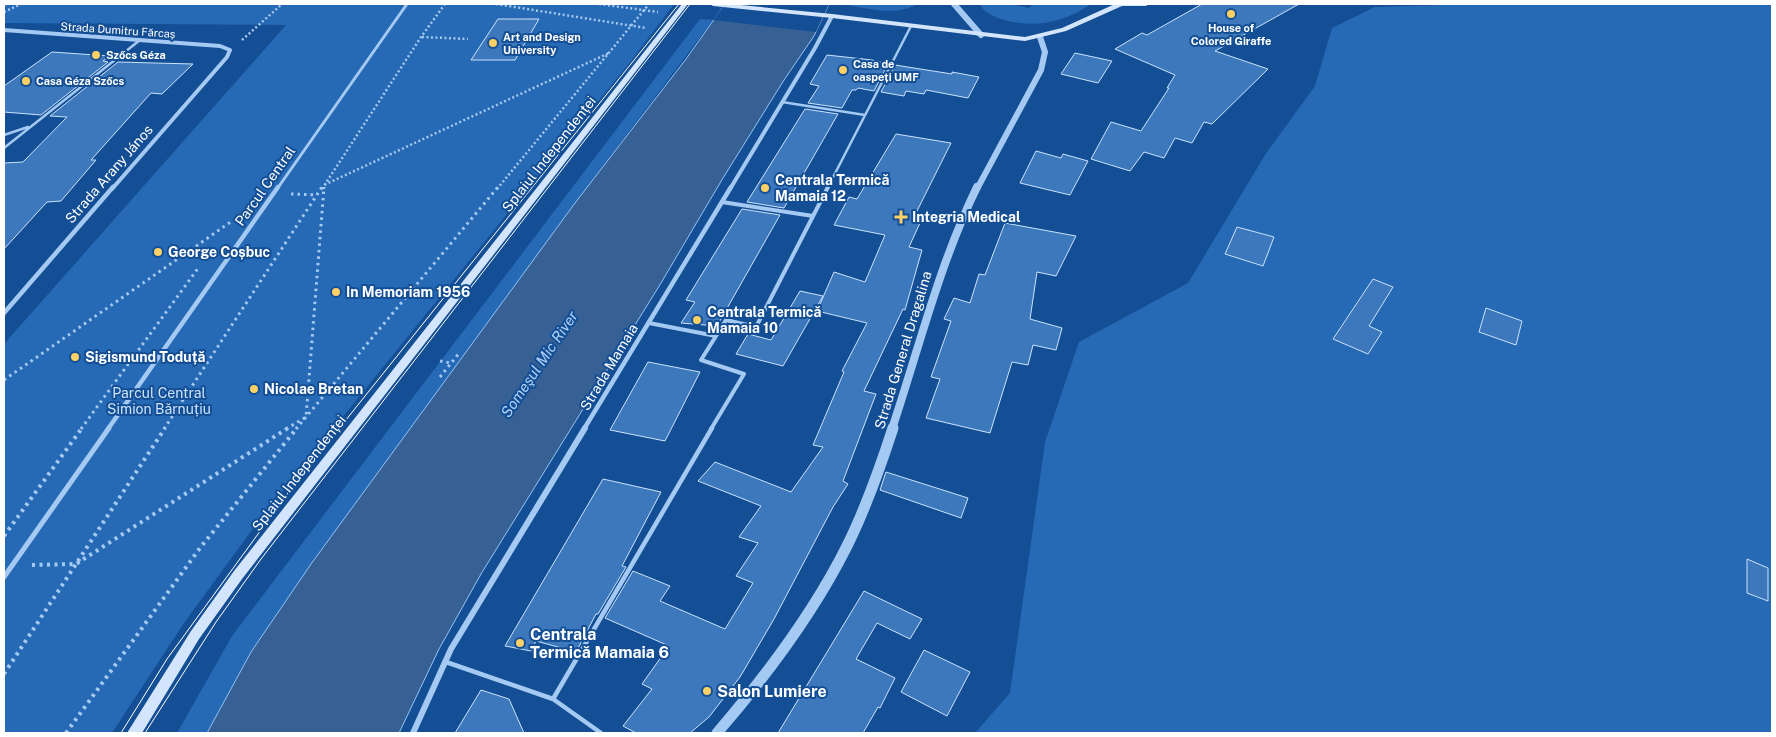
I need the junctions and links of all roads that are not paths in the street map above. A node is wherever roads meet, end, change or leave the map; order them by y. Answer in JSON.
{"nodes":[{"id":1,"x":407,"y":4,"type":"edge"},
{"id":2,"x":685,"y":4,"type":"edge"},
{"id":3,"x":713,"y":4,"type":"edge"},
{"id":4,"x":954,"y":4,"type":"edge"},
{"id":5,"x":1120,"y":4,"type":"edge"},
{"id":6,"x":1124,"y":4,"type":"edge"},
{"id":7,"x":1146,"y":4,"type":"edge"},
{"id":8,"x":721,"y":5,"type":"edge"},
{"id":9,"x":832,"y":16,"type":"junction"},
{"id":10,"x":912,"y":26,"type":"junction"},
{"id":11,"x":4,"y":30,"type":"edge"},
{"id":12,"x":981,"y":35,"type":"junction"},
{"id":13,"x":1040,"y":37,"type":"junction"},
{"id":14,"x":140,"y":40,"type":"junction"},
{"id":15,"x":230,"y":50,"type":"joint"},
{"id":16,"x":782,"y":102,"type":"junction"},
{"id":17,"x":865,"y":115,"type":"junction"},
{"id":18,"x":32,"y":126,"type":"junction"},
{"id":19,"x":4,"y":135,"type":"edge"},
{"id":20,"x":4,"y":148,"type":"edge"},
{"id":21,"x":722,"y":202,"type":"junction"},
{"id":22,"x":813,"y":216,"type":"junction"},
{"id":23,"x":4,"y":313,"type":"edge"},
{"id":24,"x":649,"y":323,"type":"junction"},
{"id":25,"x":716,"y":336,"type":"junction"},
{"id":26,"x":4,"y":577,"type":"edge"},
{"id":27,"x":446,"y":662,"type":"junction"},
{"id":28,"x":553,"y":699,"type":"junction"},
{"id":29,"x":134,"y":733,"type":"edge"},
{"id":30,"x":414,"y":733,"type":"edge"},
{"id":31,"x":601,"y":733,"type":"edge"},
{"id":32,"x":717,"y":733,"type":"edge"}],
"edges":[{"from":1,"to":26,"type":"street","name":"Parcul Central"},
{"from":2,"to":29,"type":"main road","name":"Splaiul Independenței"},
{"from":3,"to":8,"type":"main road"},
{"from":4,"to":12,"type":"street"},
{"from":5,"to":13,"type":"main road"},
{"from":6,"to":7,"type":"main road"},
{"from":8,"to":9,"type":"main road"},
{"from":9,"to":10,"type":"main road"},
{"from":9,"to":16,"type":"street","name":"Strada Mamaia"},
{"from":10,"to":12,"type":"main road"},
{"from":10,"to":17,"type":"lane"},
{"from":11,"to":14,"type":"street","name":"Strada Dumitru Fărcaș"},
{"from":12,"to":13,"type":"main road"},
{"from":13,"to":32,"type":"street","name":"Strada General Dragalina"},
{"from":14,"to":15,"type":"street","name":"Strada Dumitru Fărcaș"},
{"from":14,"to":18,"type":"lane"},
{"from":15,"to":23,"type":"street","name":"Strada Arany János"},
{"from":16,"to":17,"type":"lane"},
{"from":16,"to":21,"type":"street","name":"Strada Mamaia"},
{"from":17,"to":22,"type":"lane"},
{"from":18,"to":19,"type":"lane"},
{"from":18,"to":20,"type":"lane"},
{"from":21,"to":22,"type":"lane"},
{"from":21,"to":24,"type":"street","name":"Strada Mamaia"},
{"from":22,"to":25,"type":"lane"},
{"from":24,"to":25,"type":"lane"},
{"from":24,"to":27,"type":"street","name":"Strada Mamaia"},
{"from":25,"to":28,"type":"lane"},
{"from":27,"to":28,"type":"lane"},
{"from":27,"to":30,"type":"street","name":"Strada Mamaia"},
{"from":28,"to":31,"type":"lane"}]}
